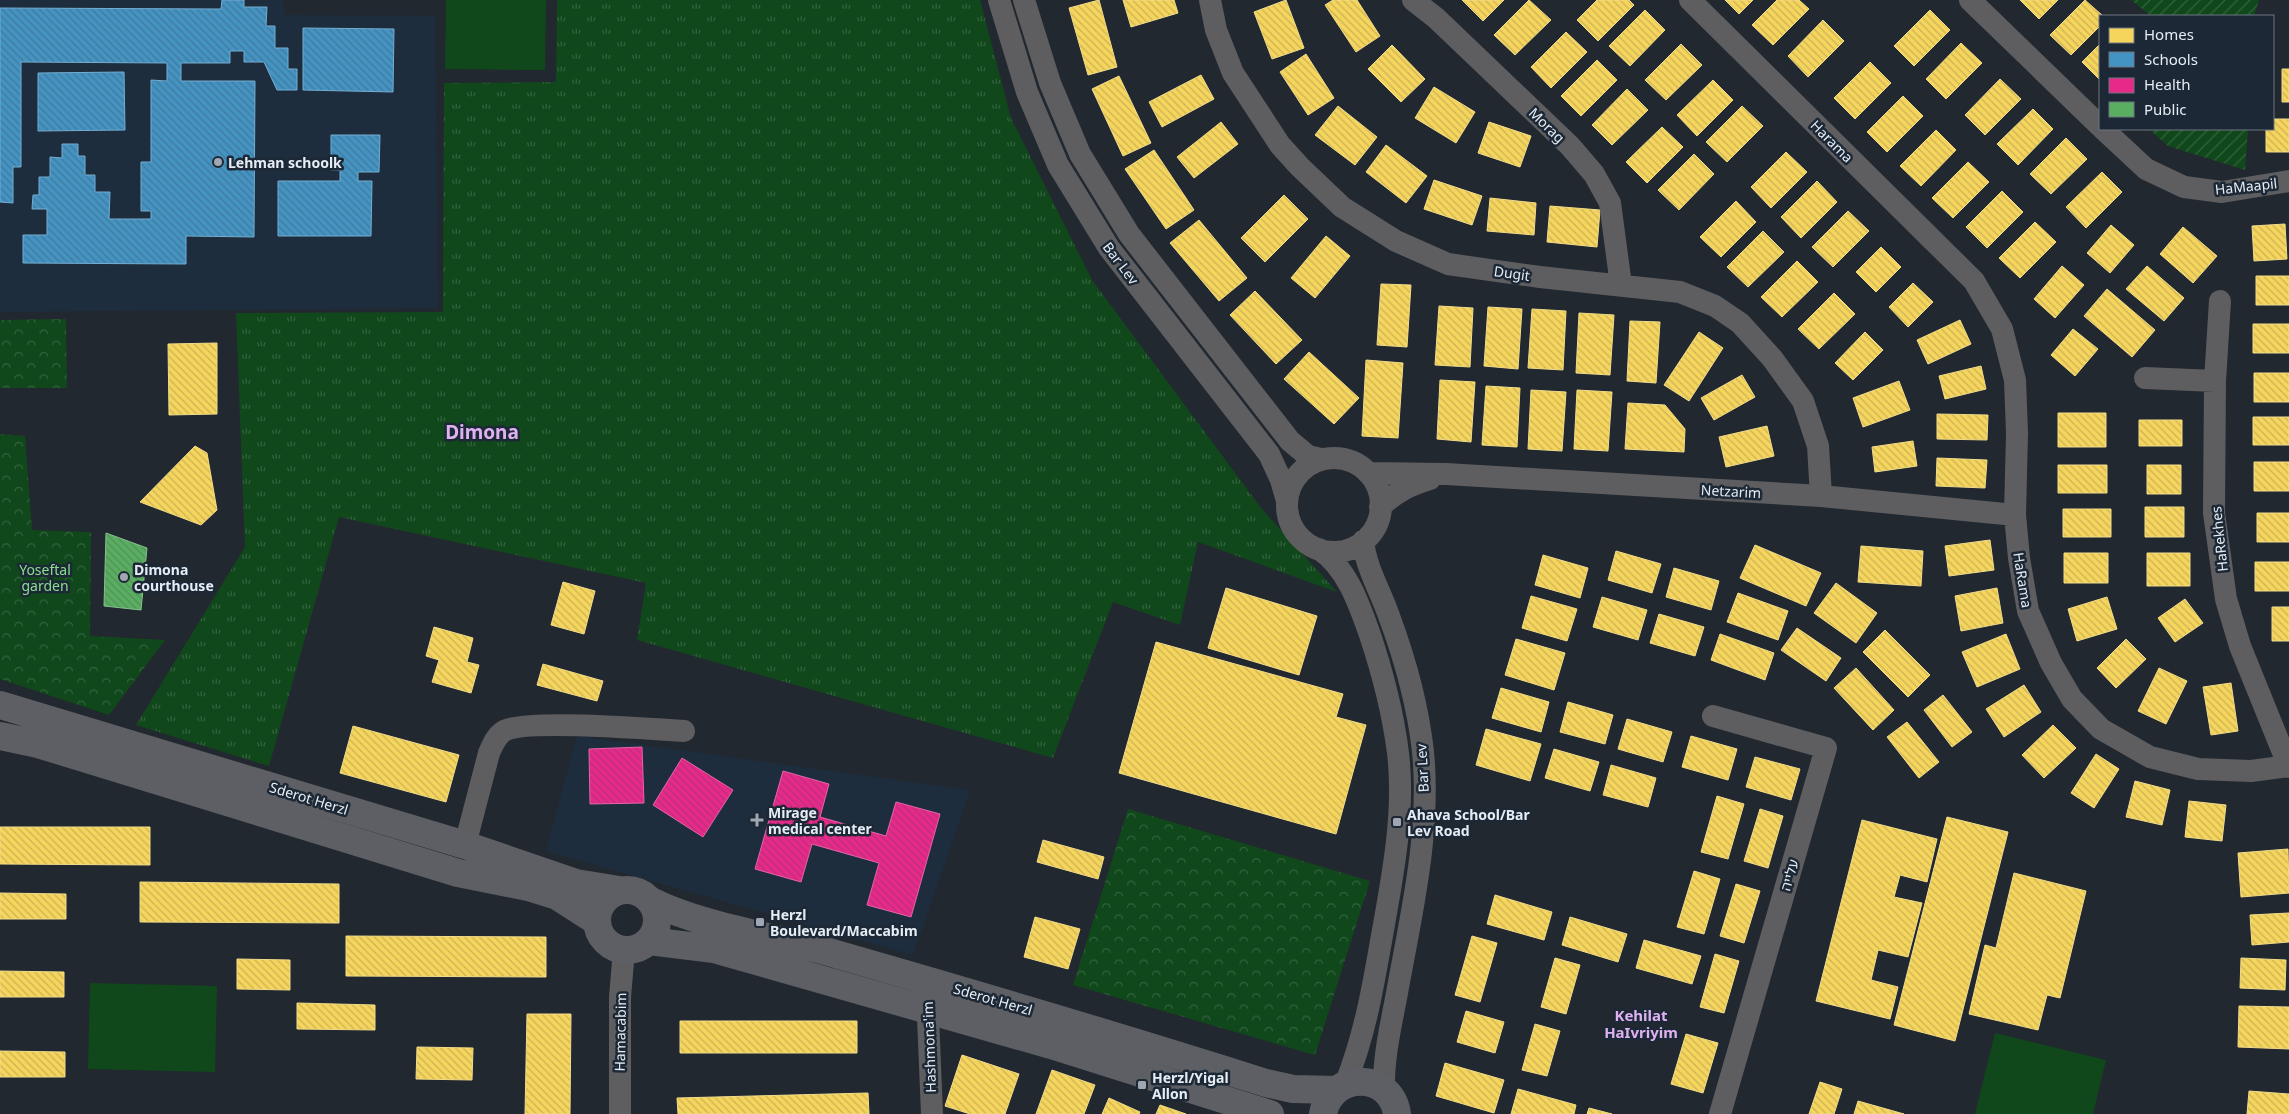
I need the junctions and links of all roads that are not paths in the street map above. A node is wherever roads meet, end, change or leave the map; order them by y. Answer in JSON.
{"nodes":[{"id":1,"x":999,"y":0,"type":"edge"},
{"id":2,"x":1024,"y":0,"type":"edge"},
{"id":3,"x":1210,"y":0,"type":"edge"},
{"id":4,"x":1413,"y":0,"type":"edge"},
{"id":5,"x":1690,"y":0,"type":"edge"},
{"id":6,"x":1970,"y":0,"type":"edge"},
{"id":7,"x":2099,"y":125,"type":"edge"},
{"id":8,"x":2104,"y":130,"type":"edge"},
{"id":9,"x":2289,"y":181,"type":"edge"},
{"id":10,"x":1621,"y":285,"type":"junction"},
{"id":11,"x":2220,"y":302,"type":"dead end"},
{"id":12,"x":2145,"y":378,"type":"dead end"},
{"id":13,"x":2215,"y":381,"type":"junction"},
{"id":14,"x":1321,"y":460,"type":"junction"},
{"id":15,"x":1368,"y":472,"type":"junction"},
{"id":16,"x":1446,"y":474,"type":"junction"},
{"id":17,"x":1821,"y":496,"type":"junction"},
{"id":18,"x":1287,"y":501,"type":"junction"},
{"id":19,"x":1380,"y":506,"type":"junction"},
{"id":20,"x":2015,"y":515,"type":"junction"},
{"id":21,"x":1363,"y":541,"type":"junction"},
{"id":22,"x":1319,"y":549,"type":"junction"},
{"id":23,"x":0,"y":705,"type":"edge"},
{"id":24,"x":1713,"y":716,"type":"dead end"},
{"id":25,"x":684,"y":731,"type":"dead end"},
{"id":26,"x":0,"y":736,"type":"edge"},
{"id":27,"x":2289,"y":766,"type":"edge"},
{"id":28,"x":465,"y":845,"type":"junction"},
{"id":29,"x":619,"y":890,"type":"junction"},
{"id":30,"x":651,"y":900,"type":"junction"},
{"id":31,"x":596,"y":921,"type":"junction"},
{"id":32,"x":649,"y":941,"type":"junction"},
{"id":33,"x":624,"y":950,"type":"junction"},
{"id":34,"x":927,"y":980,"type":"junction"},
{"id":35,"x":926,"y":1010,"type":"junction"},
{"id":36,"x":1341,"y":1087,"type":"junction"},
{"id":37,"x":1395,"y":1107,"type":"edge"},
{"id":38,"x":620,"y":1114,"type":"edge"},
{"id":39,"x":932,"y":1114,"type":"edge"},
{"id":40,"x":1270,"y":1114,"type":"edge"},
{"id":41,"x":1323,"y":1114,"type":"edge"},
{"id":42,"x":1720,"y":1114,"type":"edge"}],
"edges":[{"from":1,"to":18,"type":"street","name":"Bar Lev"},
{"from":2,"to":14,"type":"street","name":"Bar Lev"},
{"from":3,"to":10,"type":"street","name":"Dugit"},
{"from":4,"to":10,"type":"street","name":"Morag"},
{"from":5,"to":20,"type":"street","name":"HaRama"},
{"from":6,"to":7,"type":"street"},
{"from":8,"to":9,"type":"street","name":"HaMaapil"},
{"from":10,"to":17,"type":"street","name":"Dugit"},
{"from":11,"to":13,"type":"street","name":"HaRekhes"},
{"from":12,"to":13,"type":"street"},
{"from":13,"to":27,"type":"street","name":"HaRekhes"},
{"from":14,"to":15,"type":"street"},
{"from":14,"to":18,"type":"street"},
{"from":15,"to":16,"type":"street","name":"Netzarim"},
{"from":15,"to":19,"type":"street"},
{"from":16,"to":17,"type":"street","name":"Netzarim"},
{"from":16,"to":19,"type":"street","name":"Netzarim"},
{"from":17,"to":20,"type":"street","name":"Netzarim"},
{"from":18,"to":22,"type":"street"},
{"from":19,"to":21,"type":"street"},
{"from":20,"to":27,"type":"street","name":"HaRama"},
{"from":21,"to":22,"type":"street"},
{"from":21,"to":37,"type":"street","name":"Bar Lev"},
{"from":22,"to":36,"type":"street","name":"Bar Lev"},
{"from":23,"to":28,"type":"main road","name":"Sderot Herzl"},
{"from":24,"to":42,"type":"street","name":"עלייה"},
{"from":25,"to":28,"type":"street"},
{"from":26,"to":31,"type":"main road","name":"Sderot Herzl"},
{"from":28,"to":29,"type":"main road","name":"Sderot Herzl"},
{"from":29,"to":30,"type":"main road"},
{"from":29,"to":31,"type":"main road"},
{"from":30,"to":32,"type":"main road"},
{"from":30,"to":34,"type":"main road","name":"Sderot Herzl"},
{"from":31,"to":33,"type":"main road"},
{"from":32,"to":33,"type":"main road"},
{"from":32,"to":35,"type":"main road","name":"Sderot Herzl"},
{"from":33,"to":38,"type":"street","name":"Hamacabim"},
{"from":34,"to":35,"type":"street","name":"Hashmona'im"},
{"from":34,"to":36,"type":"main road","name":"Sderot Herzl"},
{"from":35,"to":39,"type":"street","name":"Hashmona'im"},
{"from":35,"to":40,"type":"main road","name":"Sderot Herzl"},
{"from":36,"to":37,"type":"main road","name":"Sderot Herzl"},
{"from":36,"to":41,"type":"main road"}]}
